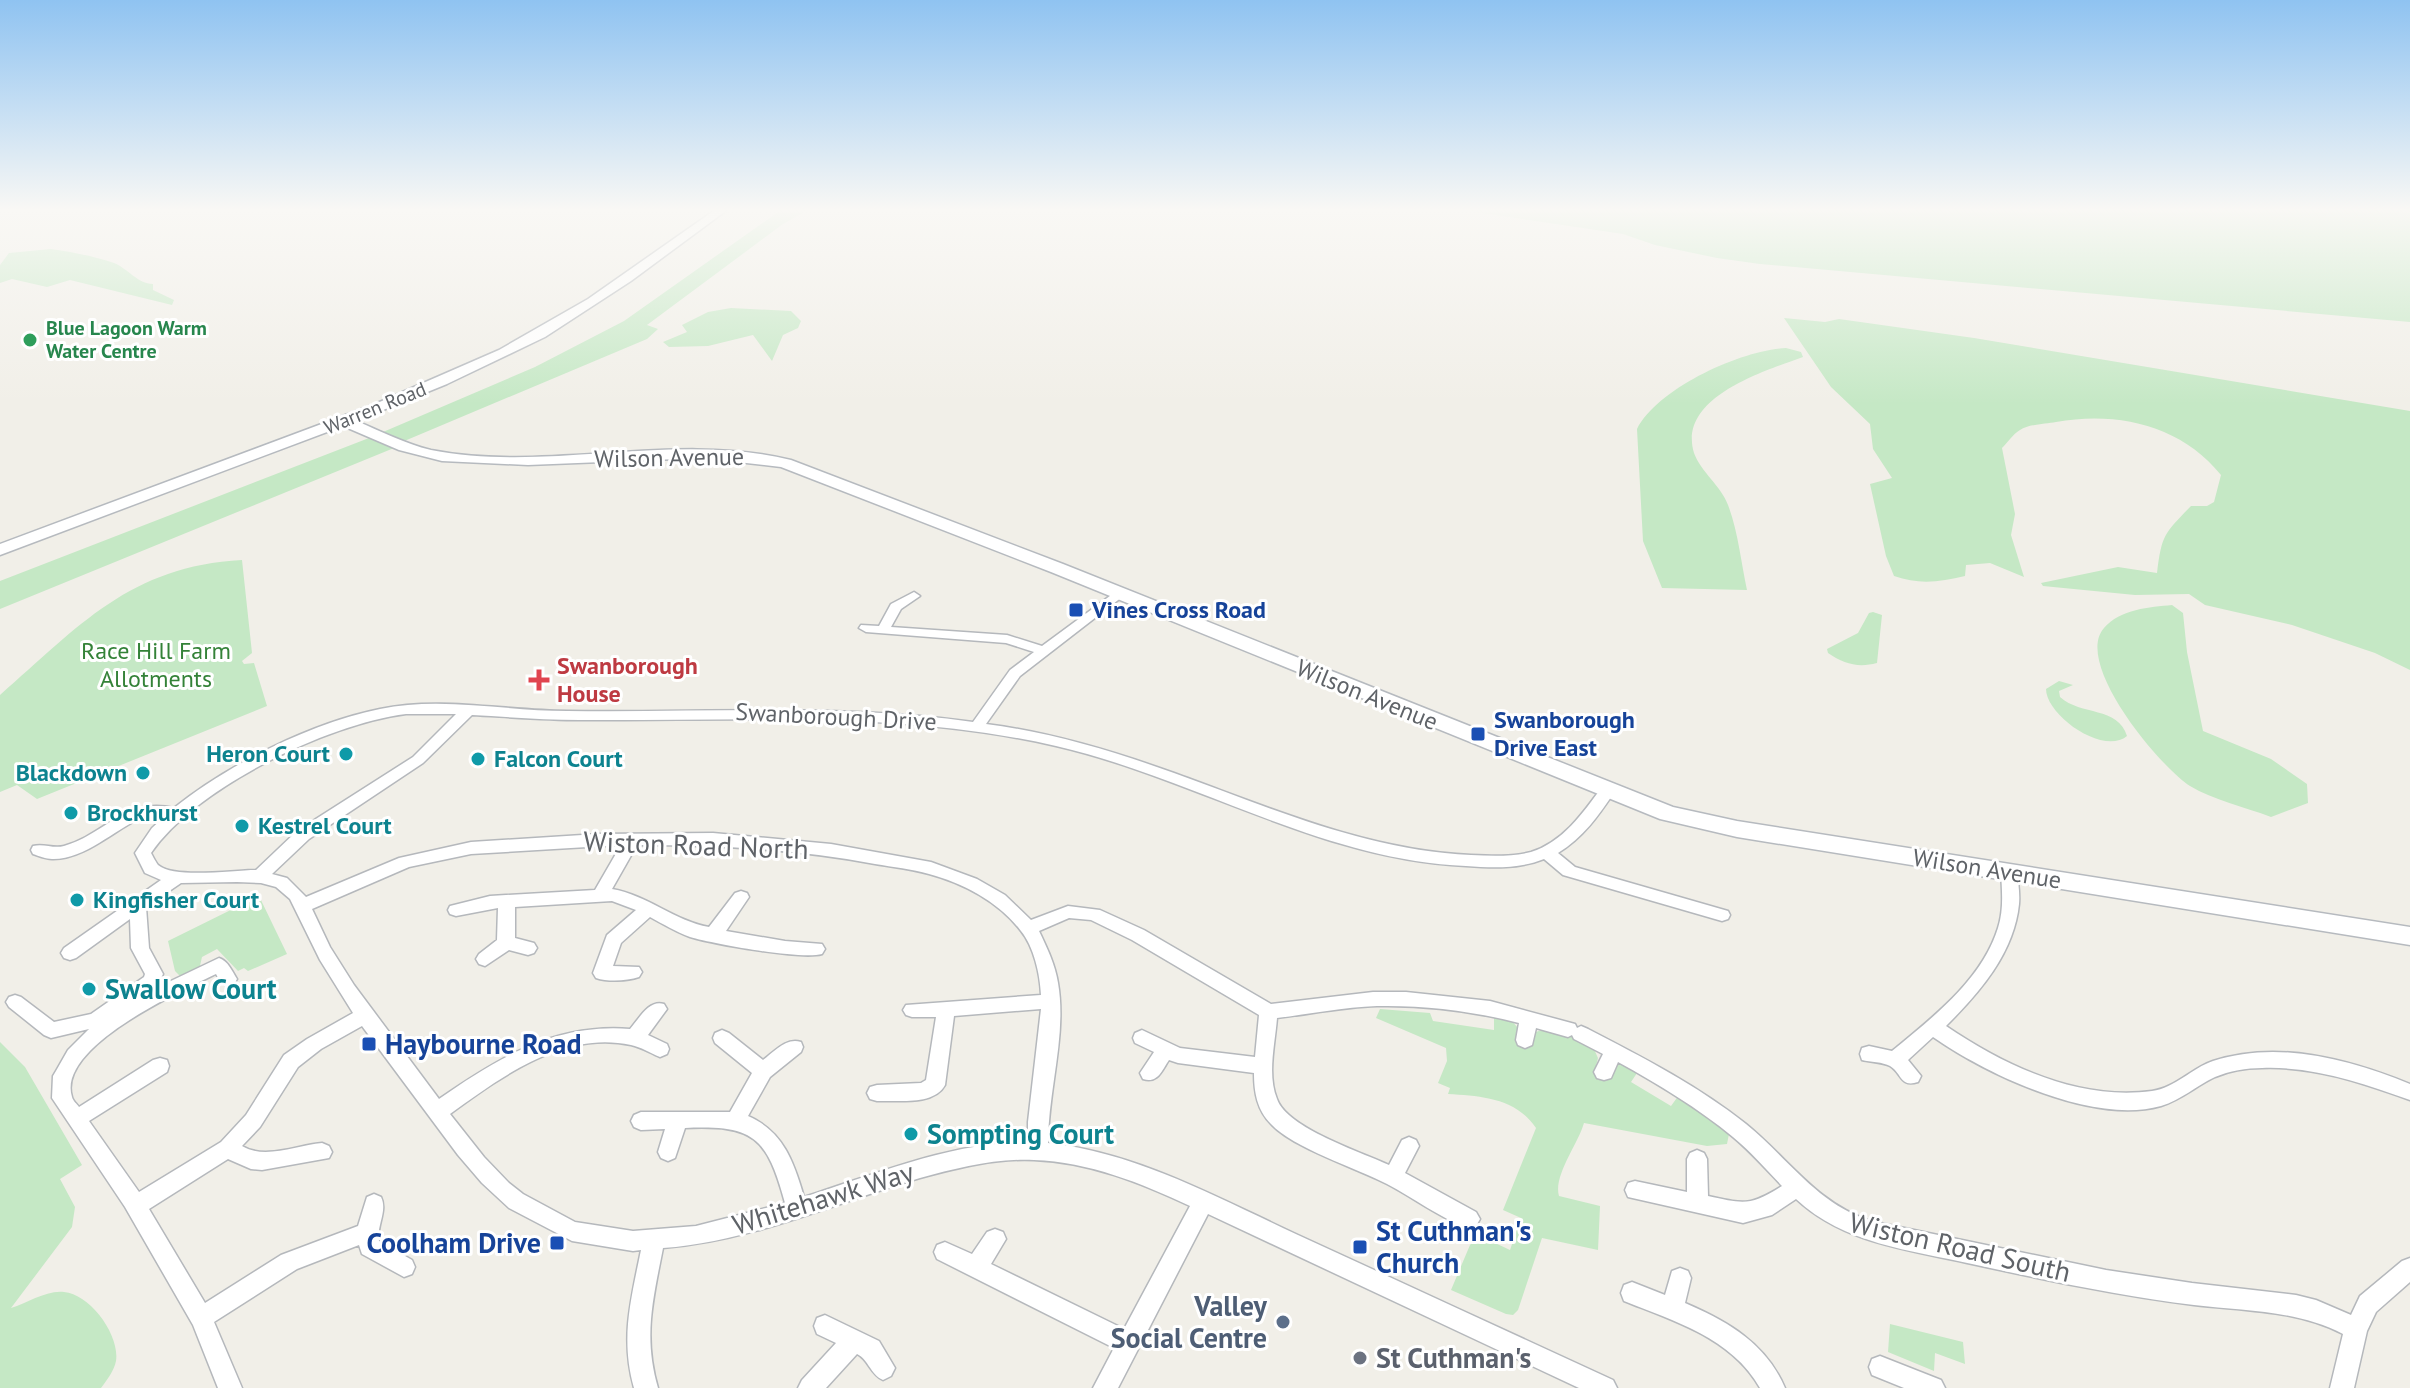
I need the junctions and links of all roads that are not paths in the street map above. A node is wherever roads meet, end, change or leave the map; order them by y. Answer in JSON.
{"nodes":[{"id":1,"x":632,"y":275,"type":"edge"},
{"id":2,"x":343,"y":421,"type":"junction"},
{"id":3,"x":0,"y":550,"type":"edge"},
{"id":4,"x":1118,"y":594,"type":"junction"},
{"id":5,"x":914,"y":596,"type":"dead end"},
{"id":6,"x":866,"y":628,"type":"dead end"},
{"id":7,"x":883,"y":630,"type":"junction"},
{"id":8,"x":1042,"y":650,"type":"junction"},
{"id":9,"x":467,"y":711,"type":"junction"},
{"id":10,"x":977,"y":726,"type":"junction"},
{"id":11,"x":1607,"y":791,"type":"junction"},
{"id":12,"x":176,"y":814,"type":"junction"},
{"id":13,"x":633,"y":839,"type":"junction"},
{"id":14,"x":39,"y":850,"type":"dead end"},
{"id":15,"x":1547,"y":853,"type":"junction"},
{"id":16,"x":2009,"y":872,"type":"junction"},
{"id":17,"x":261,"y":875,"type":"junction"},
{"id":18,"x":176,"y":878,"type":"junction"},
{"id":19,"x":601,"y":894,"type":"junction"},
{"id":20,"x":741,"y":897,"type":"dead end"},
{"id":21,"x":507,"y":902,"type":"junction"},
{"id":22,"x":138,"y":906,"type":"junction"},
{"id":23,"x":302,"y":906,"type":"junction"},
{"id":24,"x":648,"y":909,"type":"junction"},
{"id":25,"x":456,"y":910,"type":"dead end"},
{"id":26,"x":1722,"y":915,"type":"dead end"},
{"id":27,"x":1029,"y":928,"type":"junction"},
{"id":28,"x":713,"y":935,"type":"junction"},
{"id":29,"x":2410,"y":936,"type":"edge"},
{"id":30,"x":506,"y":943,"type":"junction"},
{"id":31,"x":528,"y":948,"type":"dead end"},
{"id":32,"x":816,"y":949,"type":"dead end"},
{"id":33,"x":70,"y":953,"type":"dead end"},
{"id":34,"x":485,"y":959,"type":"dead end"},
{"id":35,"x":220,"y":966,"type":"dead end"},
{"id":36,"x":633,"y":972,"type":"dead end"},
{"id":37,"x":1051,"y":1001,"type":"junction"},
{"id":38,"x":15,"y":1002,"type":"dead end"},
{"id":39,"x":658,"y":1009,"type":"dead end"},
{"id":40,"x":946,"y":1009,"type":"junction"},
{"id":41,"x":912,"y":1010,"type":"dead end"},
{"id":42,"x":1269,"y":1012,"type":"junction"},
{"id":43,"x":365,"y":1015,"type":"junction"},
{"id":44,"x":1529,"y":1017,"type":"junction"},
{"id":45,"x":1933,"y":1027,"type":"junction"},
{"id":46,"x":634,"y":1038,"type":"junction"},
{"id":47,"x":722,"y":1038,"type":"dead end"},
{"id":48,"x":1142,"y":1038,"type":"dead end"},
{"id":49,"x":1525,"y":1040,"type":"dead end"},
{"id":50,"x":794,"y":1047,"type":"dead end"},
{"id":51,"x":660,"y":1049,"type":"dead end"},
{"id":52,"x":1166,"y":1049,"type":"junction"},
{"id":53,"x":1614,"y":1051,"type":"junction"},
{"id":54,"x":1869,"y":1054,"type":"dead end"},
{"id":55,"x":1895,"y":1059,"type":"junction"},
{"id":56,"x":160,"y":1066,"type":"dead end"},
{"id":57,"x":1263,"y":1066,"type":"junction"},
{"id":58,"x":763,"y":1071,"type":"junction"},
{"id":59,"x":1604,"y":1072,"type":"dead end"},
{"id":60,"x":1150,"y":1073,"type":"dead end"},
{"id":61,"x":1911,"y":1076,"type":"dead end"},
{"id":62,"x":2410,"y":1092,"type":"edge"},
{"id":63,"x":877,"y":1093,"type":"dead end"},
{"id":64,"x":437,"y":1112,"type":"junction"},
{"id":65,"x":78,"y":1118,"type":"junction"},
{"id":66,"x":736,"y":1119,"type":"junction"},
{"id":67,"x":641,"y":1121,"type":"dead end"},
{"id":68,"x":677,"y":1121,"type":"junction"},
{"id":69,"x":1409,"y":1146,"type":"dead end"},
{"id":70,"x":228,"y":1148,"type":"junction"},
{"id":71,"x":1038,"y":1151,"type":"junction"},
{"id":72,"x":322,"y":1152,"type":"dead end"},
{"id":73,"x":668,"y":1152,"type":"dead end"},
{"id":74,"x":1697,"y":1159,"type":"dead end"},
{"id":75,"x":1393,"y":1177,"type":"junction"},
{"id":76,"x":1796,"y":1188,"type":"junction"},
{"id":77,"x":1635,"y":1190,"type":"dead end"},
{"id":78,"x":1204,"y":1201,"type":"junction"},
{"id":79,"x":374,"y":1204,"type":"dead end"},
{"id":80,"x":1698,"y":1204,"type":"junction"},
{"id":81,"x":135,"y":1206,"type":"junction"},
{"id":82,"x":797,"y":1208,"type":"junction"},
{"id":83,"x":1469,"y":1219,"type":"dead end"},
{"id":84,"x":367,"y":1232,"type":"junction"},
{"id":85,"x":995,"y":1239,"type":"dead end"},
{"id":86,"x":654,"y":1241,"type":"junction"},
{"id":87,"x":945,"y":1252,"type":"dead end"},
{"id":88,"x":977,"y":1266,"type":"junction"},
{"id":89,"x":404,"y":1267,"type":"dead end"},
{"id":90,"x":2410,"y":1268,"type":"edge"},
{"id":91,"x":1680,"y":1278,"type":"dead end"},
{"id":92,"x":1632,"y":1293,"type":"dead end"},
{"id":93,"x":1672,"y":1310,"type":"junction"},
{"id":94,"x":201,"y":1318,"type":"junction"},
{"id":95,"x":825,"y":1326,"type":"dead end"},
{"id":96,"x":2356,"y":1329,"type":"junction"},
{"id":97,"x":853,"y":1340,"type":"junction"},
{"id":98,"x":1129,"y":1343,"type":"junction"},
{"id":99,"x":1880,"y":1367,"type":"dead end"},
{"id":100,"x":883,"y":1368,"type":"dead end"},
{"id":101,"x":230,"y":1388,"type":"edge"},
{"id":102,"x":646,"y":1388,"type":"edge"},
{"id":103,"x":810,"y":1388,"type":"edge"},
{"id":104,"x":1105,"y":1388,"type":"edge"},
{"id":105,"x":1605,"y":1388,"type":"edge"},
{"id":106,"x":1773,"y":1388,"type":"edge"},
{"id":107,"x":1933,"y":1388,"type":"edge"},
{"id":108,"x":2342,"y":1388,"type":"edge"}],
"edges":[{"from":1,"to":2,"type":"street","name":"Warren Road"},
{"from":2,"to":3,"type":"street","name":"Warren Road"},
{"from":2,"to":4,"type":"street","name":"Wilson Avenue"},
{"from":4,"to":8,"type":"street"},
{"from":4,"to":11,"type":"street","name":"Wilson Avenue"},
{"from":5,"to":7,"type":"street"},
{"from":6,"to":7,"type":"street"},
{"from":7,"to":8,"type":"street"},
{"from":8,"to":10,"type":"street"},
{"from":9,"to":10,"type":"street","name":"Swanborough Drive"},
{"from":9,"to":12,"type":"street","name":"Swanborough Drive"},
{"from":9,"to":17,"type":"street"},
{"from":10,"to":15,"type":"street","name":"Swanborough Drive"},
{"from":11,"to":15,"type":"street","name":"Swanborough Drive"},
{"from":11,"to":16,"type":"street","name":"Wilson Avenue"},
{"from":12,"to":14,"type":"street"},
{"from":12,"to":18,"type":"street","name":"Swanborough Drive"},
{"from":13,"to":19,"type":"street"},
{"from":13,"to":23,"type":"street","name":"Wiston Road North"},
{"from":13,"to":27,"type":"street","name":"Wiston Road North"},
{"from":15,"to":26,"type":"street"},
{"from":16,"to":29,"type":"street","name":"Wilson Avenue"},
{"from":16,"to":45,"type":"street"},
{"from":17,"to":18,"type":"street"},
{"from":17,"to":23,"type":"street","name":"Whitehawk Way"},
{"from":18,"to":22,"type":"street"},
{"from":19,"to":21,"type":"street"},
{"from":19,"to":24,"type":"street"},
{"from":20,"to":28,"type":"street"},
{"from":21,"to":25,"type":"street"},
{"from":21,"to":30,"type":"street"},
{"from":22,"to":33,"type":"street"},
{"from":22,"to":38,"type":"street"},
{"from":23,"to":43,"type":"street","name":"Whitehawk Way"},
{"from":24,"to":28,"type":"street"},
{"from":24,"to":36,"type":"street"},
{"from":27,"to":37,"type":"street"},
{"from":27,"to":42,"type":"street"},
{"from":28,"to":32,"type":"street"},
{"from":30,"to":31,"type":"street"},
{"from":30,"to":34,"type":"street"},
{"from":35,"to":65,"type":"street"},
{"from":37,"to":40,"type":"street"},
{"from":37,"to":71,"type":"street"},
{"from":39,"to":46,"type":"street"},
{"from":40,"to":41,"type":"street"},
{"from":40,"to":63,"type":"street"},
{"from":42,"to":44,"type":"street"},
{"from":42,"to":57,"type":"street"},
{"from":43,"to":64,"type":"street","name":"Whitehawk Way"},
{"from":43,"to":70,"type":"street"},
{"from":44,"to":49,"type":"street"},
{"from":44,"to":53,"type":"street","name":"Wiston Road South"},
{"from":45,"to":55,"type":"street"},
{"from":45,"to":62,"type":"street"},
{"from":46,"to":51,"type":"street"},
{"from":46,"to":64,"type":"street"},
{"from":47,"to":58,"type":"street"},
{"from":48,"to":52,"type":"street"},
{"from":50,"to":58,"type":"street"},
{"from":52,"to":57,"type":"street"},
{"from":52,"to":60,"type":"street"},
{"from":53,"to":59,"type":"street"},
{"from":53,"to":76,"type":"street","name":"Wiston Road South"},
{"from":54,"to":55,"type":"street"},
{"from":55,"to":61,"type":"street"},
{"from":56,"to":65,"type":"street"},
{"from":57,"to":75,"type":"street"},
{"from":58,"to":66,"type":"street"},
{"from":64,"to":86,"type":"street","name":"Whitehawk Way"},
{"from":65,"to":81,"type":"street"},
{"from":66,"to":68,"type":"street"},
{"from":66,"to":82,"type":"street"},
{"from":67,"to":68,"type":"street"},
{"from":68,"to":73,"type":"street"},
{"from":69,"to":75,"type":"street"},
{"from":70,"to":72,"type":"street"},
{"from":70,"to":81,"type":"street"},
{"from":71,"to":78,"type":"street","name":"Whitehawk Way"},
{"from":71,"to":82,"type":"street","name":"Whitehawk Way"},
{"from":74,"to":80,"type":"street"},
{"from":75,"to":83,"type":"street"},
{"from":76,"to":80,"type":"street"},
{"from":76,"to":96,"type":"street","name":"Wiston Road South"},
{"from":77,"to":80,"type":"street"},
{"from":78,"to":98,"type":"street"},
{"from":78,"to":105,"type":"street","name":"Whitehawk Way"},
{"from":79,"to":84,"type":"street"},
{"from":81,"to":94,"type":"street"},
{"from":82,"to":86,"type":"street","name":"Whitehawk Way"},
{"from":84,"to":89,"type":"street"},
{"from":84,"to":94,"type":"street"},
{"from":85,"to":88,"type":"street"},
{"from":86,"to":102,"type":"street"},
{"from":87,"to":88,"type":"street"},
{"from":88,"to":98,"type":"street"},
{"from":90,"to":96,"type":"street"},
{"from":91,"to":93,"type":"street"},
{"from":92,"to":93,"type":"street"},
{"from":93,"to":106,"type":"street"},
{"from":94,"to":101,"type":"street"},
{"from":95,"to":97,"type":"street"},
{"from":96,"to":108,"type":"street"},
{"from":97,"to":100,"type":"street"},
{"from":97,"to":103,"type":"street"},
{"from":98,"to":104,"type":"street"},
{"from":99,"to":107,"type":"street"}]}
